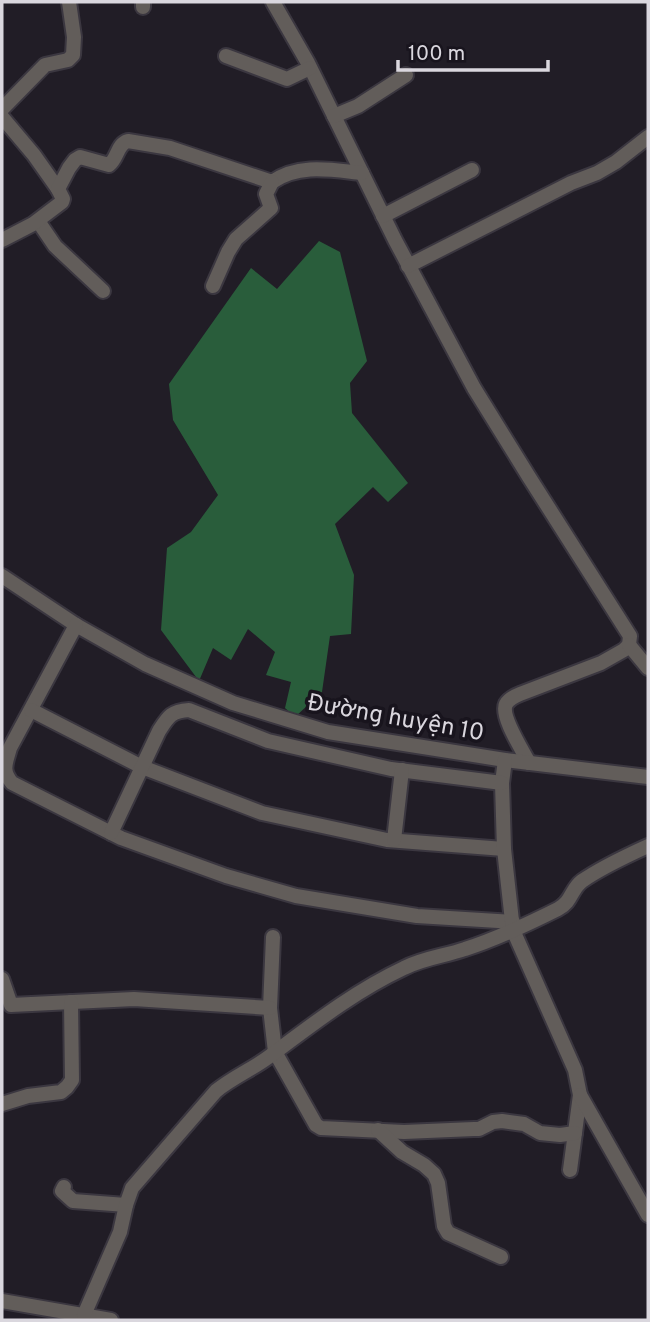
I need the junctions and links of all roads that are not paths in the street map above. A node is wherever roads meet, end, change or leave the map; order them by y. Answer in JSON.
{"nodes":[{"id":1,"x":69,"y":2,"type":"edge"},
{"id":2,"x":273,"y":2,"type":"edge"},
{"id":3,"x":226,"y":56,"type":"dead end"},
{"id":4,"x":310,"y":68,"type":"junction"},
{"id":5,"x":406,"y":75,"type":"dead end"},
{"id":6,"x":2,"y":109,"type":"edge"},
{"id":7,"x":334,"y":116,"type":"junction"},
{"id":8,"x":2,"y":117,"type":"edge"},
{"id":9,"x":648,"y":137,"type":"edge"},
{"id":10,"x":472,"y":170,"type":"dead end"},
{"id":11,"x":362,"y":173,"type":"junction"},
{"id":12,"x":272,"y":182,"type":"junction"},
{"id":13,"x":58,"y":189,"type":"junction"},
{"id":14,"x":383,"y":216,"type":"junction"},
{"id":15,"x":38,"y":220,"type":"junction"},
{"id":16,"x":2,"y":240,"type":"edge"},
{"id":17,"x":408,"y":266,"type":"junction"},
{"id":18,"x":213,"y":286,"type":"dead end"},
{"id":19,"x":103,"y":291,"type":"dead end"},
{"id":20,"x":2,"y":576,"type":"edge"},
{"id":21,"x":76,"y":625,"type":"junction"},
{"id":22,"x":629,"y":645,"type":"junction"},
{"id":23,"x":648,"y":668,"type":"edge"},
{"id":24,"x":30,"y":709,"type":"junction"},
{"id":25,"x":505,"y":760,"type":"junction"},
{"id":26,"x":529,"y":762,"type":"junction"},
{"id":27,"x":142,"y":767,"type":"junction"},
{"id":28,"x":402,"y":770,"type":"junction"},
{"id":29,"x":648,"y":777,"type":"edge"},
{"id":30,"x":502,"y":783,"type":"junction"},
{"id":31,"x":111,"y":833,"type":"junction"},
{"id":32,"x":394,"y":840,"type":"junction"},
{"id":33,"x":648,"y":846,"type":"edge"},
{"id":34,"x":504,"y":849,"type":"junction"},
{"id":35,"x":513,"y":926,"type":"junction"},
{"id":36,"x":273,"y":937,"type":"dead end"},
{"id":37,"x":2,"y":979,"type":"edge"},
{"id":38,"x":71,"y":1002,"type":"junction"},
{"id":39,"x":270,"y":1008,"type":"junction"},
{"id":40,"x":275,"y":1052,"type":"junction"},
{"id":41,"x":580,"y":1095,"type":"junction"},
{"id":42,"x":2,"y":1104,"type":"edge"},
{"id":43,"x":378,"y":1130,"type":"junction"},
{"id":44,"x":575,"y":1133,"type":"junction"},
{"id":45,"x":570,"y":1170,"type":"dead end"},
{"id":46,"x":64,"y":1187,"type":"dead end"},
{"id":47,"x":126,"y":1205,"type":"junction"},
{"id":48,"x":648,"y":1215,"type":"edge"},
{"id":49,"x":501,"y":1257,"type":"dead end"},
{"id":50,"x":2,"y":1301,"type":"edge"},
{"id":51,"x":84,"y":1315,"type":"junction"},
{"id":52,"x":105,"y":1320,"type":"edge"}],
"edges":[{"from":1,"to":6,"type":"street"},
{"from":2,"to":4,"type":"street"},
{"from":3,"to":4,"type":"street"},
{"from":4,"to":7,"type":"street"},
{"from":5,"to":7,"type":"street"},
{"from":7,"to":11,"type":"street"},
{"from":8,"to":13,"type":"street"},
{"from":9,"to":17,"type":"street"},
{"from":10,"to":14,"type":"street"},
{"from":11,"to":12,"type":"street"},
{"from":11,"to":14,"type":"street"},
{"from":12,"to":13,"type":"street"},
{"from":12,"to":18,"type":"street"},
{"from":13,"to":15,"type":"street"},
{"from":14,"to":17,"type":"street"},
{"from":15,"to":16,"type":"street"},
{"from":15,"to":19,"type":"street"},
{"from":17,"to":22,"type":"street"},
{"from":20,"to":21,"type":"street","name":"Đường huyện 10"},
{"from":21,"to":24,"type":"street"},
{"from":21,"to":25,"type":"street","name":"Đường huyện 10"},
{"from":22,"to":23,"type":"street"},
{"from":22,"to":26,"type":"street"},
{"from":24,"to":27,"type":"street"},
{"from":24,"to":31,"type":"street"},
{"from":25,"to":26,"type":"street","name":"Đường huyện 10"},
{"from":25,"to":30,"type":"street"},
{"from":26,"to":29,"type":"street","name":"Đường huyện 10"},
{"from":27,"to":28,"type":"street"},
{"from":27,"to":31,"type":"street"},
{"from":27,"to":32,"type":"street"},
{"from":28,"to":30,"type":"street"},
{"from":28,"to":32,"type":"street"},
{"from":30,"to":34,"type":"street"},
{"from":31,"to":35,"type":"street"},
{"from":32,"to":34,"type":"street"},
{"from":33,"to":35,"type":"street"},
{"from":34,"to":35,"type":"street"},
{"from":35,"to":40,"type":"street"},
{"from":35,"to":41,"type":"street"},
{"from":36,"to":39,"type":"street"},
{"from":37,"to":38,"type":"street"},
{"from":38,"to":39,"type":"street"},
{"from":38,"to":42,"type":"street"},
{"from":39,"to":40,"type":"street"},
{"from":40,"to":43,"type":"street"},
{"from":40,"to":47,"type":"street"},
{"from":41,"to":44,"type":"street"},
{"from":41,"to":48,"type":"street"},
{"from":43,"to":44,"type":"street"},
{"from":43,"to":49,"type":"street"},
{"from":44,"to":45,"type":"street"},
{"from":46,"to":47,"type":"street"},
{"from":47,"to":51,"type":"street"},
{"from":50,"to":51,"type":"street"},
{"from":51,"to":52,"type":"street"}]}
